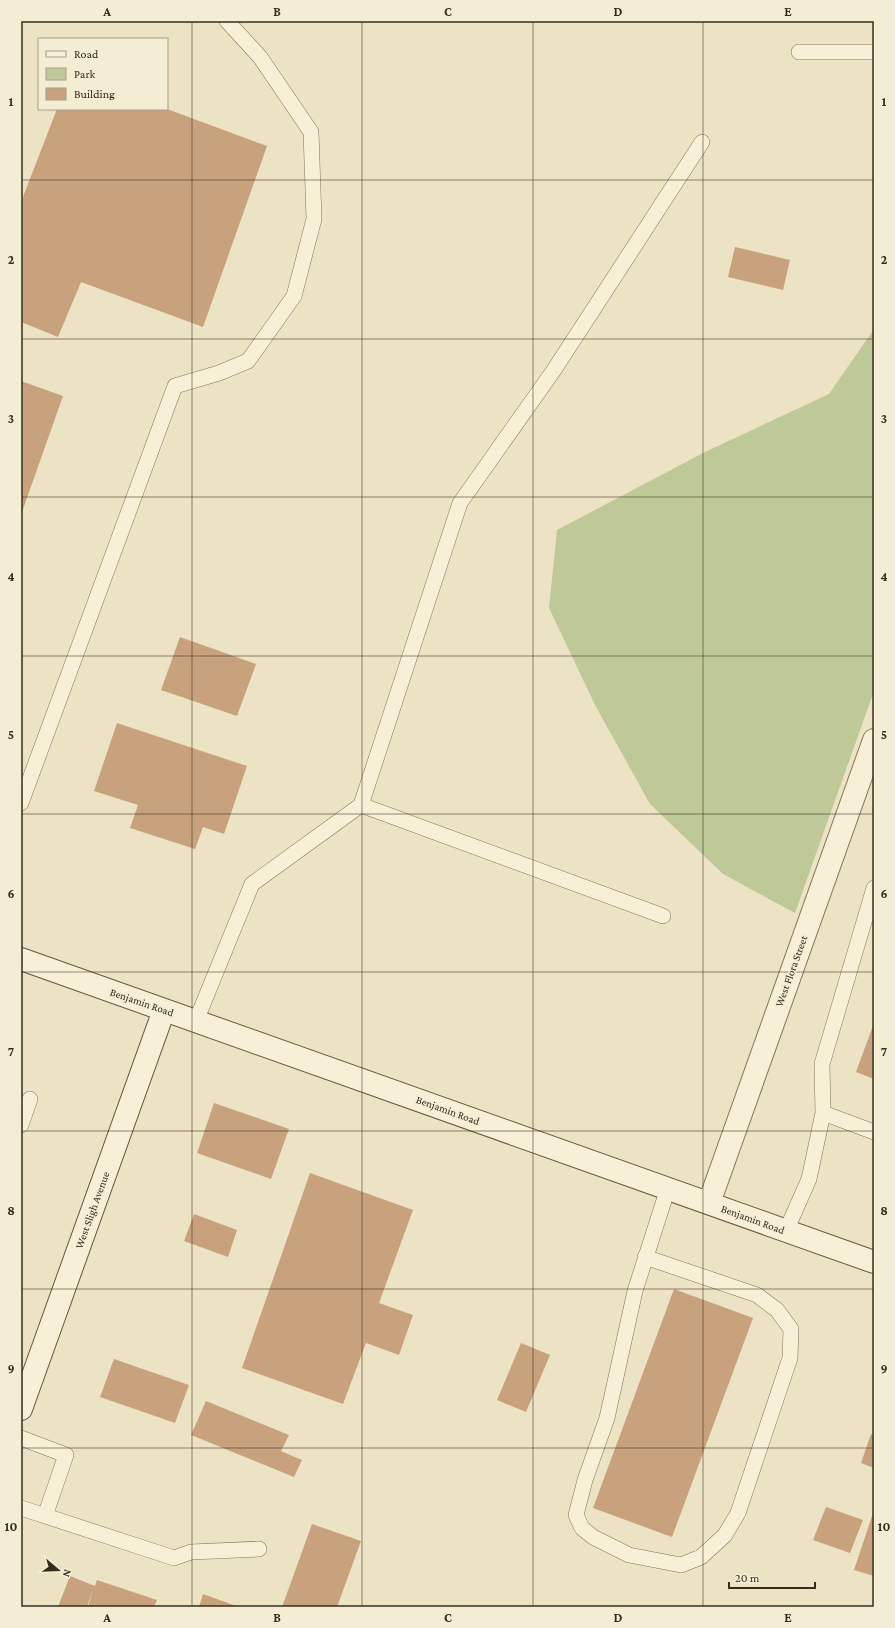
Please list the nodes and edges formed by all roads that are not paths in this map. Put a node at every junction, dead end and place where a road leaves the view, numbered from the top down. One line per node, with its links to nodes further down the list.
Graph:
1 (227, 21): 6 (lane)
2 (799, 52): 3 (lane)
3 (874, 52)
4 (702, 142): 7 (lane)
5 (874, 740): 18 (street, West Flora Street)
6 (21, 803)
7 (360, 805): 9 (lane); 12 (lane)
8 (874, 888): 14 (lane)
9 (663, 916)
10 (21, 959): 11 (street, Benjamin Road)
11 (164, 1010): 12 (street, Benjamin Road); 22 (street, West Sligh Avenue)
12 (196, 1021): 17 (street, Benjamin Road)
13 (30, 1099): 15 (lane)
14 (823, 1113): 16 (lane); 19 (lane)
15 (21, 1125)
16 (874, 1132)
17 (668, 1188): 18 (street, Benjamin Road); 20 (lane)
18 (708, 1203): 19 (street, Benjamin Road)
19 (786, 1231): 21 (street, Benjamin Road)
20 (645, 1257): 20 (lane)
21 (874, 1262)
22 (21, 1410)
23 (21, 1438): 25 (lane)
24 (21, 1508): 25 (lane)
25 (45, 1516): 26 (lane)
26 (259, 1549)

